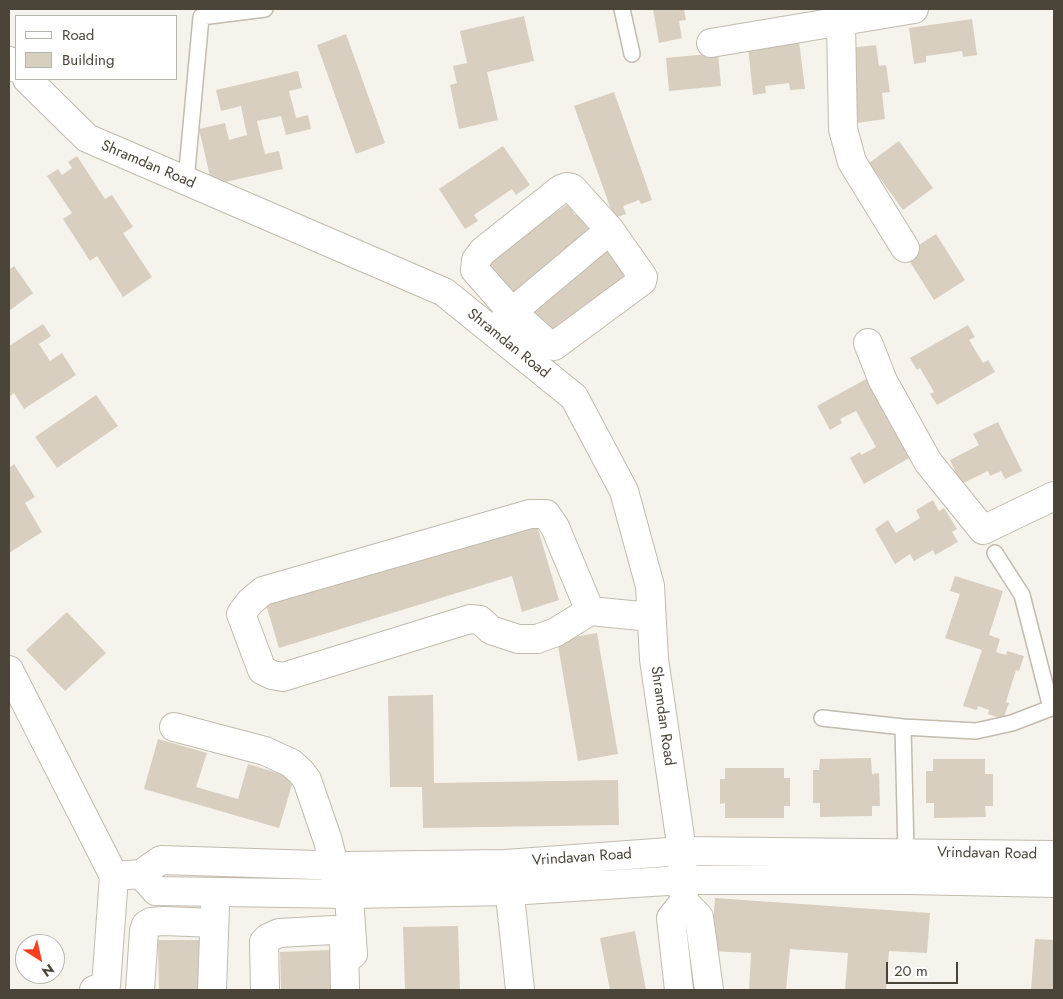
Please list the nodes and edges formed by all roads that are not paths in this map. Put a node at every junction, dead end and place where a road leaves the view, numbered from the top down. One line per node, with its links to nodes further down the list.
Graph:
1 (265, 9): 8 (lane)
2 (622, 9): 6 (lane)
3 (914, 9): 4 (street)
4 (841, 22): 5 (street); 10 (street)
5 (711, 43)
6 (632, 54)
7 (28, 80): 8 (street, Shramdan Road)
8 (186, 181): 12 (street, Shramdan Road)
9 (610, 230): 11 (street); 11 (street); 11 (street)
10 (905, 248)
11 (512, 312): 12 (street)
12 (493, 332): 17 (street, Shramdan Road)
13 (868, 343): 14 (street)
14 (1054, 496)
15 (996, 552): 21 (lane)
16 (590, 611): 16 (street); 17 (street)
17 (651, 616): 22 (street, Shramdan Road)
18 (9, 670): 29 (street)
19 (822, 718): 21 (lane)
20 (174, 727): 27 (street)
21 (903, 727): 23 (lane)
22 (682, 851): 23 (street, Vrindavan Road); 26 (street, Vrindavan Road); 32 (street, Shramdan Road)
23 (906, 853): 24 (street, Vrindavan Road)
24 (1054, 855)
25 (255, 863): 27 (street, Vrindavan Road); 28 (street, Vrindavan Road); 34 (street)
26 (506, 864): 27 (street, Vrindavan Road); 31 (street)
27 (340, 866): 35 (street)
28 (141, 874): 29 (street, Vrindavan Road); 33 (street)
29 (114, 876): 37 (street)
30 (1054, 883): 32 (street)
31 (509, 891): 32 (street); 35 (street); 43 (street)
32 (684, 891): 44 (street); 45 (street)
33 (216, 892): 34 (street); 36 (street)
34 (252, 892): 35 (street)
35 (343, 894): 42 (street)
36 (214, 923): 38 (street); 39 (street)
37 (102, 989)
38 (140, 990)
39 (212, 990)
40 (265, 990): 41 (street)
41 (345, 990)
42 (355, 990)
43 (520, 990)
44 (679, 990)
45 (709, 990)

